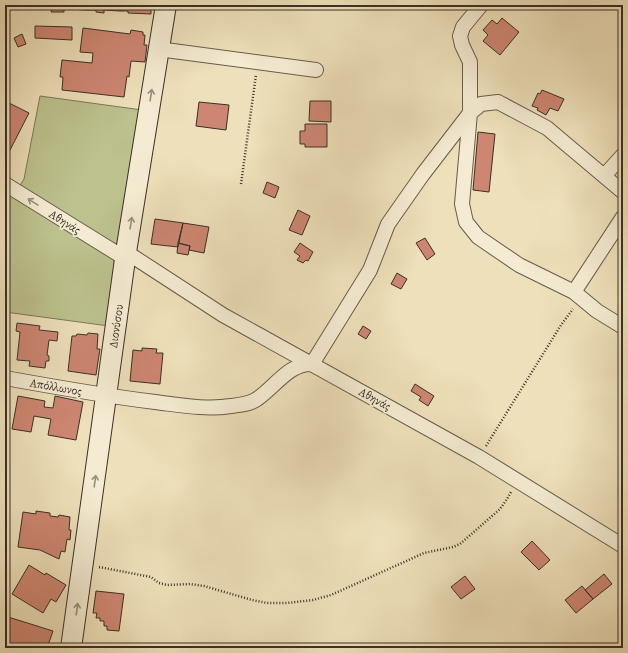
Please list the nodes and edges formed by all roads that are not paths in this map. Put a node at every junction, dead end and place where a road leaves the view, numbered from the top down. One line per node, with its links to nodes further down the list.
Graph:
1 (166, 5): 3 (street, Διονύσου)
2 (481, 5): 5 (street)
3 (158, 49): 4 (street); 11 (street, Διονύσου, one-way to 3)
4 (316, 70)
5 (470, 113): 7 (street); 12 (street); 14 (street)
6 (623, 155): 7 (street)
7 (604, 176): 9 (street)
8 (5, 184): 11 (street, Αθηνάς, one-way to 8)
9 (623, 192)
10 (623, 217): 12 (street)
11 (126, 256): 14 (street, Αθηνάς); 16 (street, Διονύσου)
12 (578, 296): 13 (street)
13 (623, 327)
14 (312, 364): 16 (street, Απόλλωνος); 17 (street, Αθηνάς)
15 (5, 378): 16 (street, Απόλλωνος)
16 (107, 396): 18 (street, Διονύσου, one-way to 16)
17 (623, 546)
18 (71, 648)

